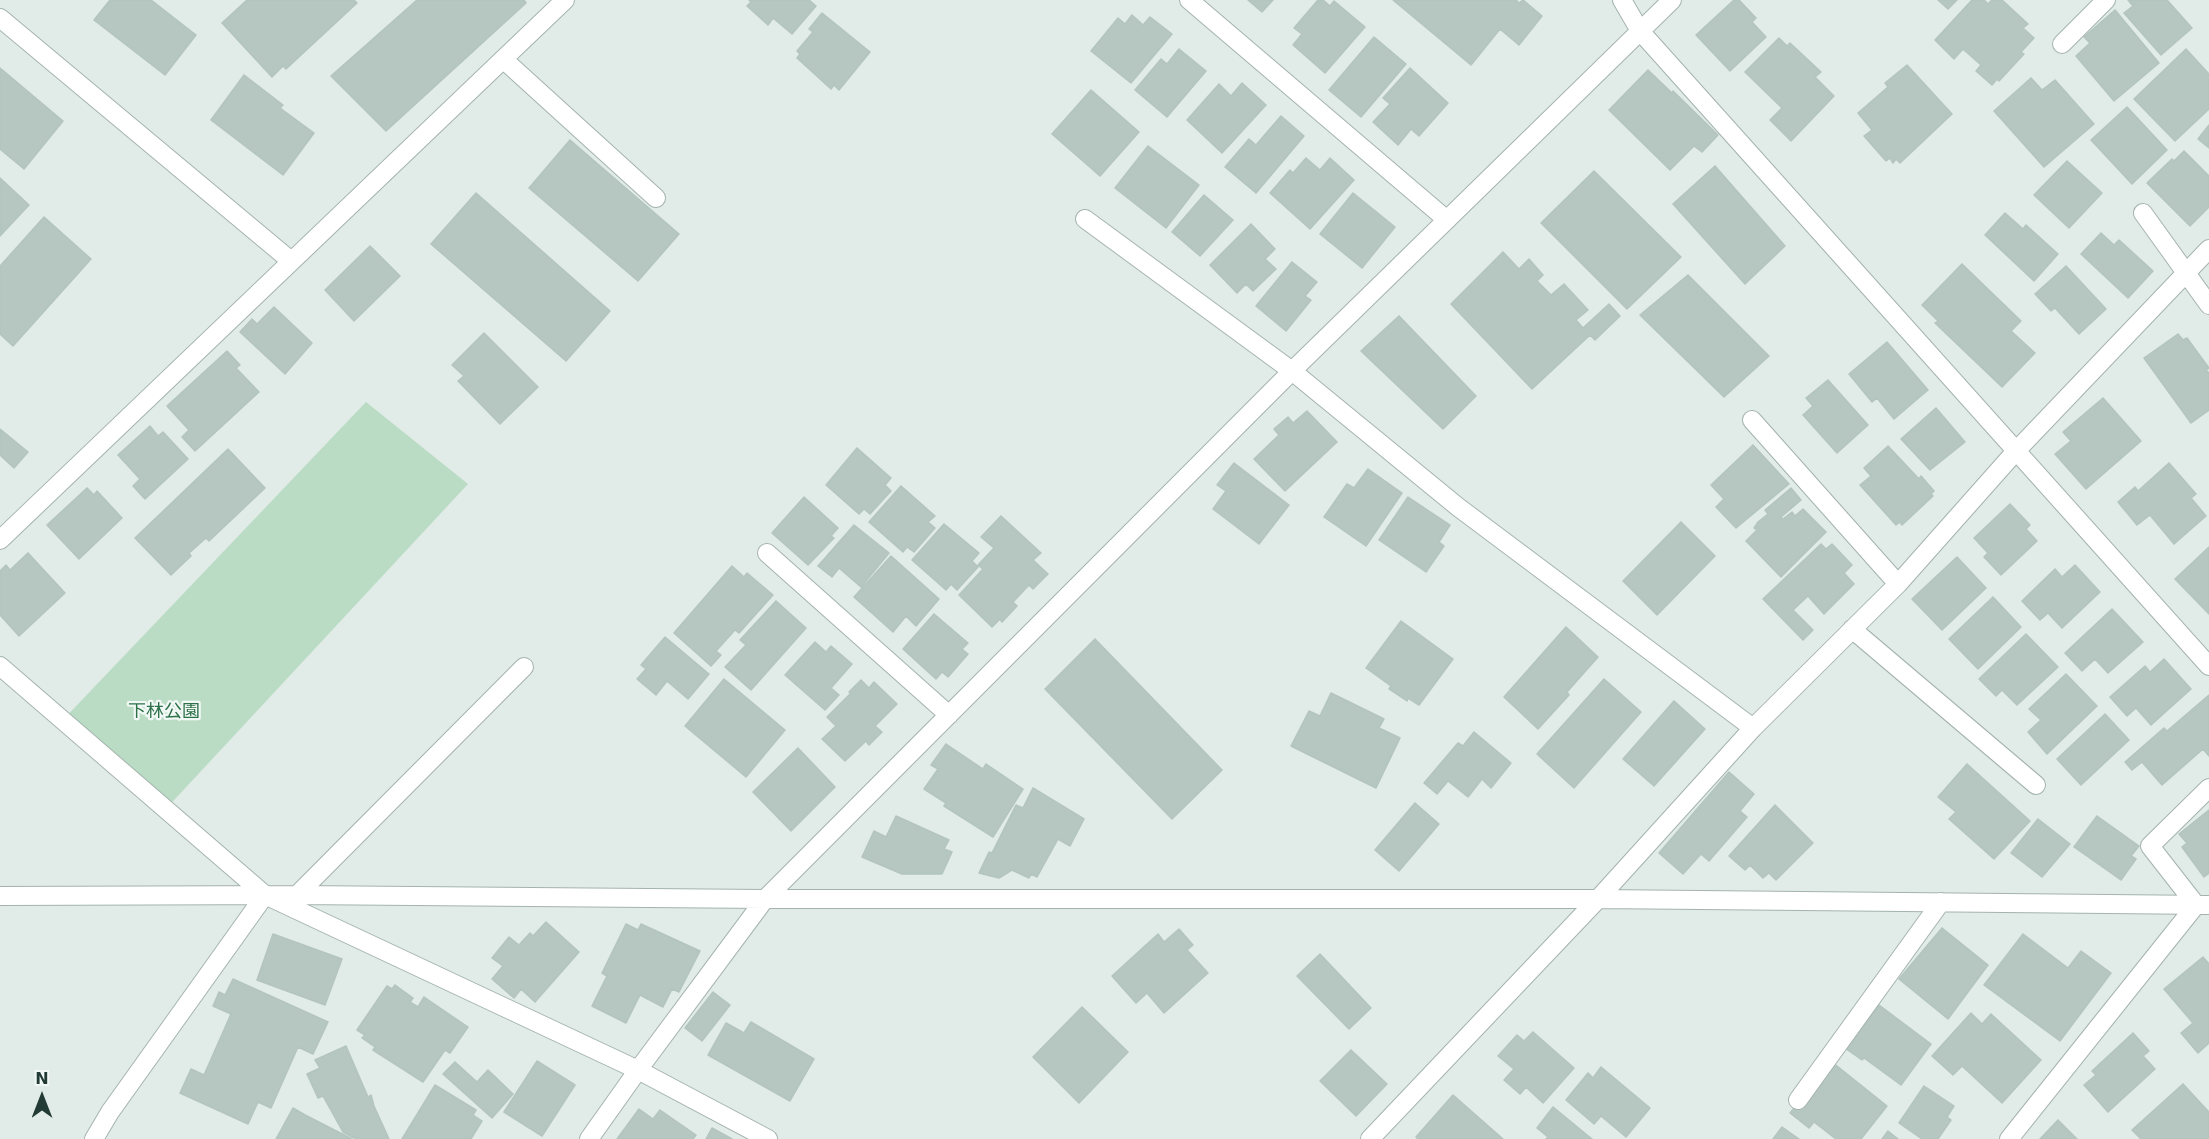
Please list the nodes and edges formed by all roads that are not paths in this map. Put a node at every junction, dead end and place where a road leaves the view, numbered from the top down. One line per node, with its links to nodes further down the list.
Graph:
1 (565, 0): 9 (street)
2 (1189, 0): 13 (street)
3 (1622, 0): 7 (street)
4 (1672, 0): 7 (street)
5 (2106, 0): 8 (street)
6 (0, 18): 15 (street)
7 (1640, 31): 13 (street); 20 (street)
8 (2062, 44)
9 (503, 59): 10 (street); 15 (street)
10 (656, 198)
11 (2143, 213): 16 (street)
12 (1085, 219): 18 (street)
13 (1447, 220): 18 (street)
14 (2209, 249): 16 (street)
15 (291, 261): 21 (street)
16 (2186, 273): 17 (street); 20 (street)
17 (2209, 305)
18 (1292, 371): 28 (street); 29 (street)
19 (1752, 420): 23 (street)
20 (2016, 451): 23 (street); 26 (street)
21 (0, 540)
22 (767, 553): 28 (street)
23 (1898, 584): 24 (street)
24 (1852, 629): 29 (street); 30 (street)
25 (0, 666): 32 (street)
26 (2209, 666)
27 (524, 667): 33 (street)
28 (949, 715): 35 (street)
29 (1754, 728): 36 (street)
30 (2036, 785)
31 (2209, 788): 38 (street)
32 (266, 895): 33 (street); 34 (street); 39 (street); 41 (street)
33 (297, 895): 35 (street)
34 (0, 896)
35 (765, 899): 36 (street); 39 (street)
36 (1598, 899): 37 (street); 44 (street)
37 (1941, 902): 38 (street); 40 (street)
38 (2203, 905): 45 (street)
39 (638, 1070): 42 (street); 43 (street)
40 (1798, 1100)
41 (94, 1139)
42 (589, 1139)
43 (768, 1139)
44 (1370, 1139)
45 (2009, 1139)

